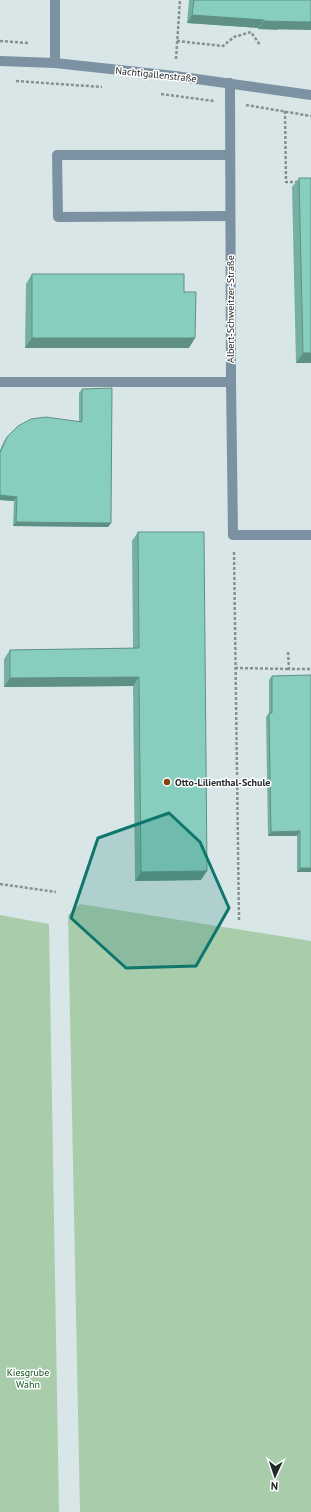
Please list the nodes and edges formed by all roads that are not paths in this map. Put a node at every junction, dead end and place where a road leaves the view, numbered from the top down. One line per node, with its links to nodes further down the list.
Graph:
1 (55, 0): 3 (street)
2 (0, 61): 3 (street, Nachtigallenstraße)
3 (55, 63): 4 (street, Nachtigallenstraße)
4 (230, 83): 5 (street, Nachtigallenstraße); 6 (street, Albert-Schweitzer-Straße)
5 (311, 95)
6 (230, 155): 7 (street, Albert-Schweitzer-Straße); 7 (street)
7 (230, 216): 9 (street, Albert-Schweitzer-Straße)
8 (0, 382): 9 (street)
9 (231, 382): 10 (street, Albert-Schweitzer-Straße)
10 (311, 535)

